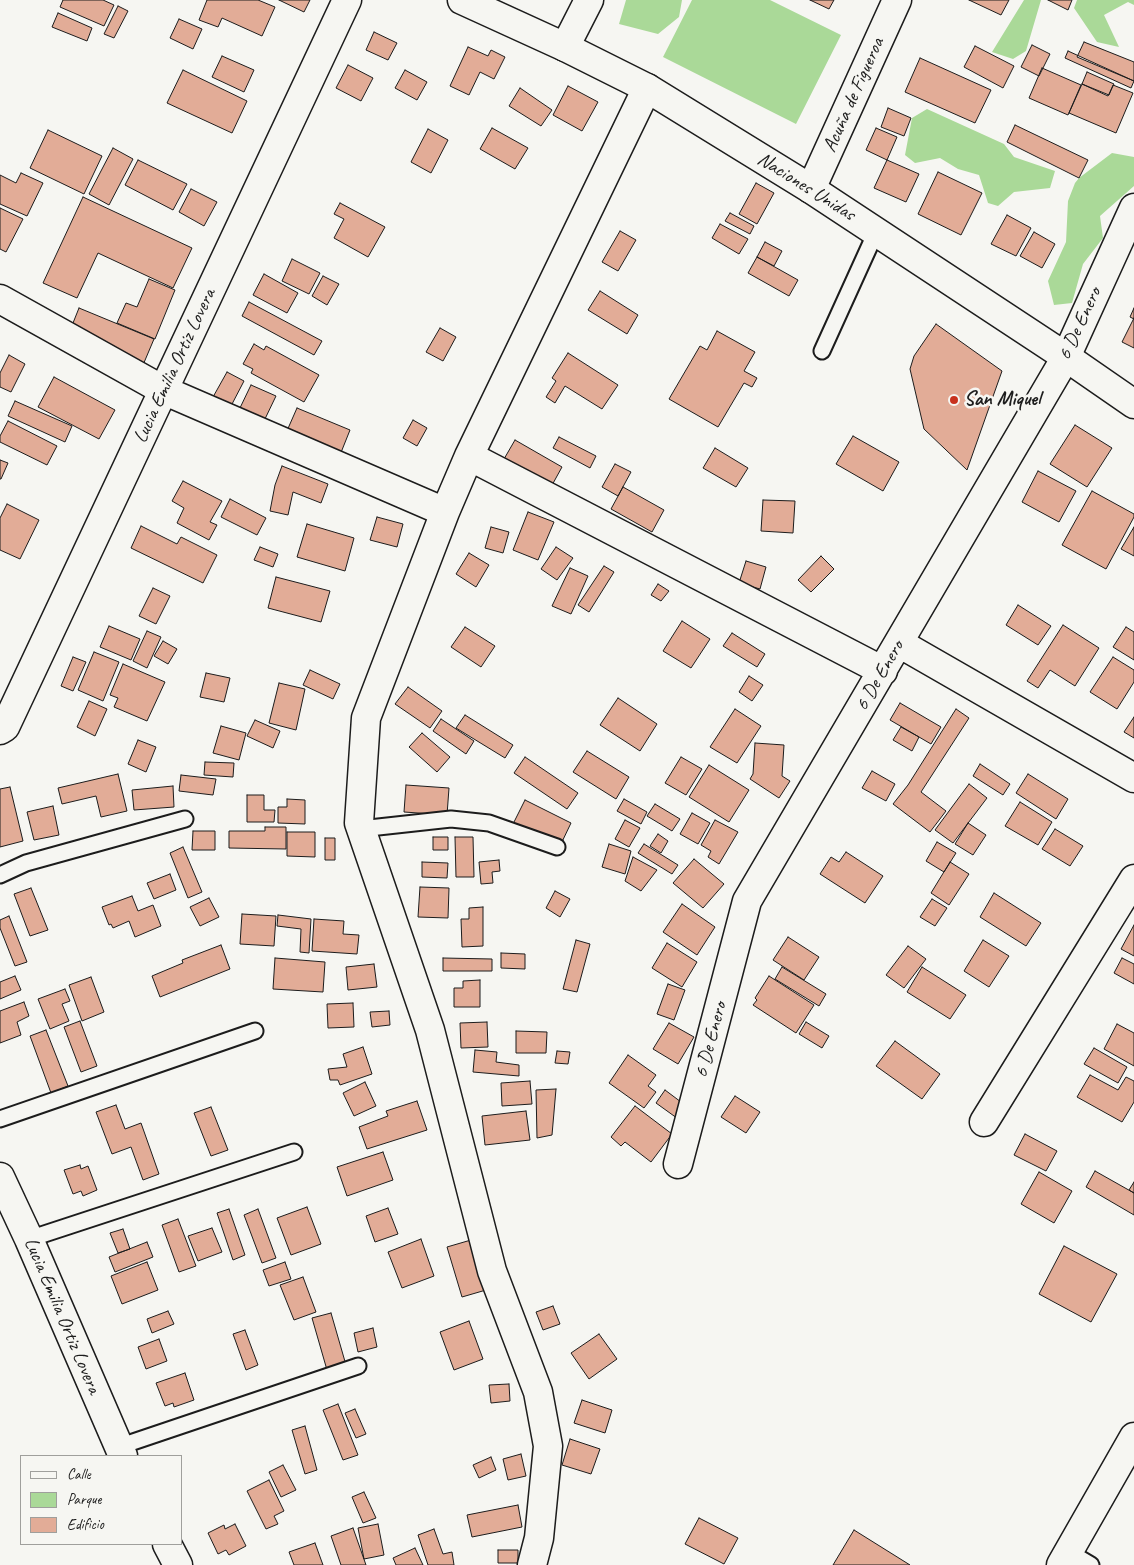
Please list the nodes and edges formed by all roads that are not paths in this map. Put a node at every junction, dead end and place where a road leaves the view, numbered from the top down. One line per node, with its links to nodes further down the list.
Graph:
1 (347, 0): 13 (street, Lucia Emilia Ortiz Lovera)
2 (462, 0): 5 (street, Naciones Unidas)
3 (589, 0): 5 (street)
4 (897, 0): 7 (street, Acuña de Figueroa)
5 (565, 48): 6 (street, Naciones Unidas)
6 (647, 88): 7 (street, Naciones Unidas); 15 (street)
7 (811, 189): 9 (street, Naciones Unidas)
8 (1134, 208): 12 (street, 6 De Enero)
9 (876, 232): 11 (lane); 12 (street, Naciones Unidas)
10 (0, 299): 13 (street)
11 (822, 351)
12 (1066, 357): 14 (street, Naciones Unidas); 17 (street, 6 De Enero)
13 (163, 390): 16 (street); 19 (street, Lucia Emilia Ortiz Lovera)
14 (1134, 404)
15 (470, 456): 16 (street); 18 (street)
16 (445, 512): 22 (street)
17 (899, 643): 18 (street, 6 De Enero); 20 (street)
18 (884, 671): 30 (street, 6 De Enero)
19 (0, 730)
20 (1134, 778)
21 (185, 819): 24 (lane)
22 (360, 829): 23 (lane); 39 (street)
23 (557, 847)
24 (0, 875)
25 (1134, 879): 28 (street)
26 (255, 1031): 27 (lane)
27 (0, 1119)
28 (984, 1122)
29 (294, 1152): 32 (lane)
30 (678, 1164)
31 (0, 1177): 32 (street, Lucia Emilia Ortiz Lovera)
32 (29, 1239): 35 (street, Lucia Emilia Ortiz Lovera)
33 (358, 1366): 35 (lane)
34 (1134, 1437): 37 (street)
35 (121, 1451)
36 (168, 1545): 38 (street)
37 (1074, 1561)
38 (178, 1565)
39 (532, 1565)

